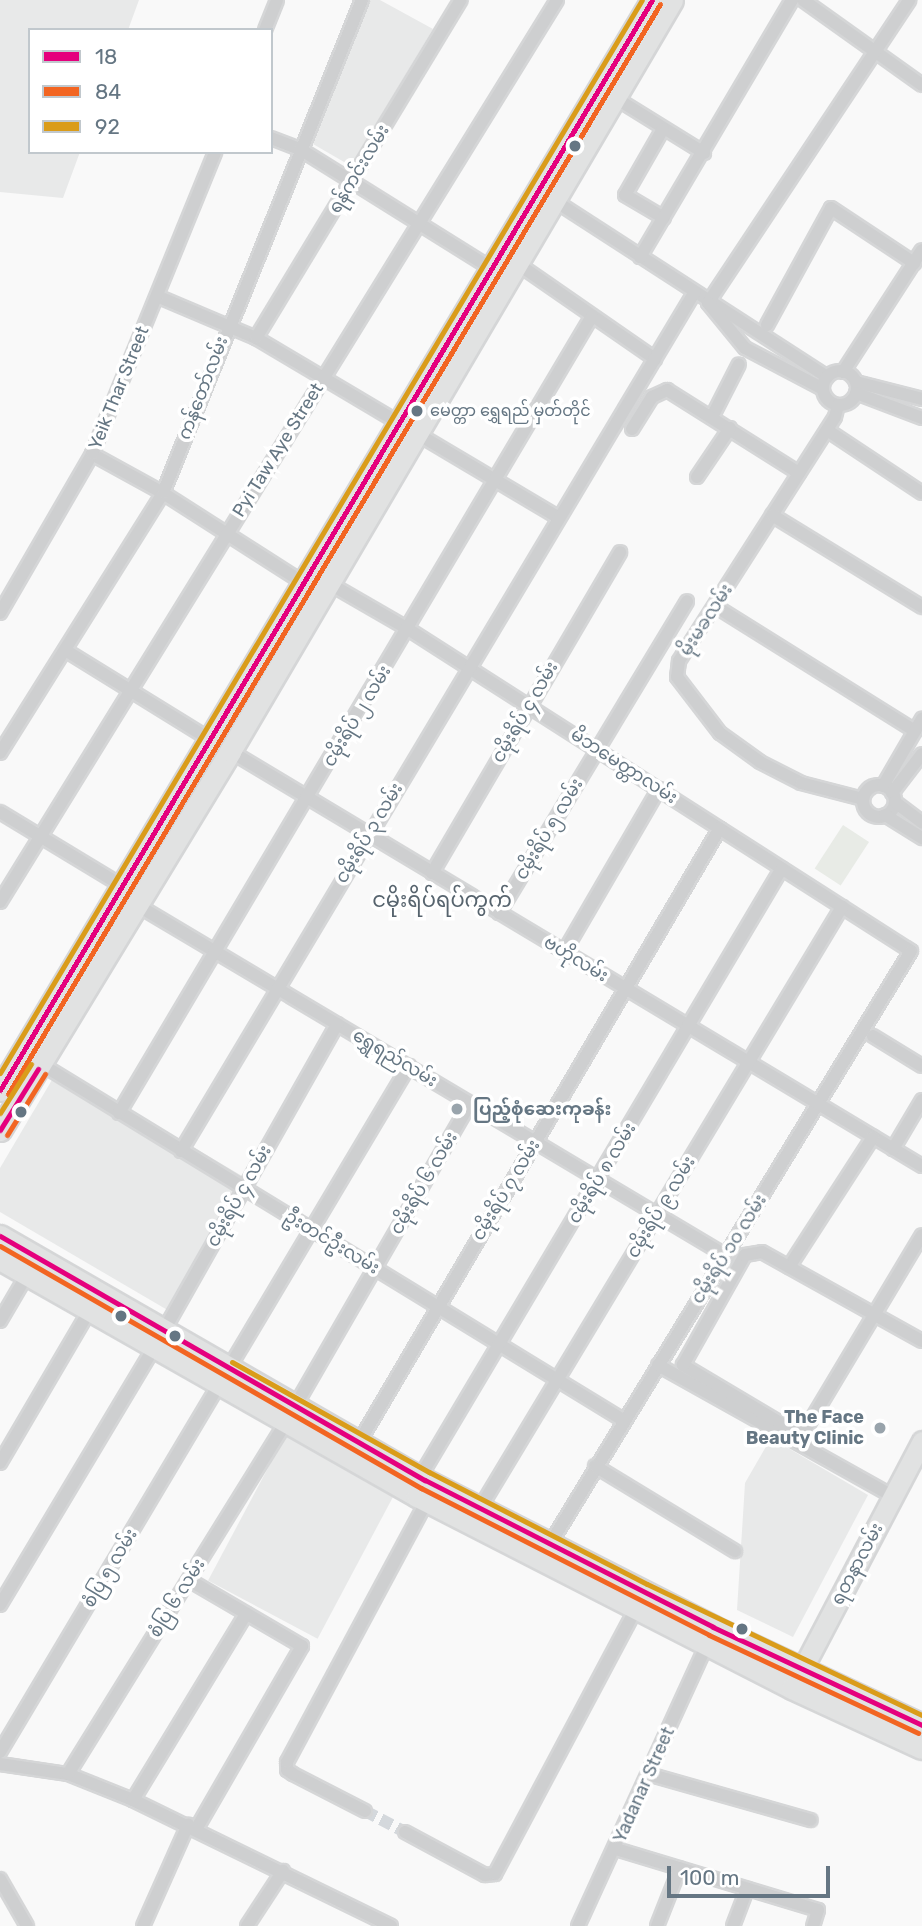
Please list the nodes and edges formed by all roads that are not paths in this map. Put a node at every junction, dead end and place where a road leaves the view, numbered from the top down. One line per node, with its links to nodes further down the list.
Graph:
1 (277, 0): 10 (street)
2 (362, 0): 16 (street, ကန်တော်လမ်း)
3 (461, 0): 19 (street, ရန်ကင်းလမ်း)
4 (557, 0): 22 (street, Pyi Taw Aye Street)
5 (672, 0): 9 (main road)
6 (792, 0): 17 (street)
7 (803, 0): 11 (street)
8 (909, 0): 11 (street)
9 (651, 14): 13 (main road)
10 (266, 28)
11 (874, 50): 12 (street); 30 (street)
12 (922, 85)
13 (608, 93): 14 (street); 20 (main road)
14 (663, 129): 17 (street); 21 (street)
15 (273, 139): 16 (street)
16 (300, 149): 19 (street); 33 (street, ကန်တော်လမ်း)
17 (704, 153): 21 (street)
18 (214, 154): 29 (street, Yeik Thar Street)
19 (351, 181): 22 (street); 34 (street, ရန်ကင်းလမ်း)
20 (546, 195): 24 (street); 26 (main road); 27 (main road)
21 (664, 218): 24 (street)
22 (417, 223): 26 (street); 38 (street, Pyi Taw Aye Street)
23 (922, 250): 25 (street)
24 (640, 257): 28 (street)
25 (914, 263): 32 (street); 37 (street)
26 (489, 266): 27 (street); 47 (main road)
27 (513, 272): 31 (street); 47 (main road)
28 (694, 293): 30 (street); 35 (street, ငမိုးရိပ် ၃ လမ်း)
29 (157, 296): 33 (street); 49 (street, Yeik Thar Street)
30 (708, 303): 39 (street); 39 (street)
31 (592, 316): 35 (street); 52 (street, ငမိုးရိပ် ၂ လမ်း)
32 (767, 325)
33 (227, 326): 34 (street); 53 (street, ကန်တော်လမ်း)
34 (256, 338): 38 (street)
35 (654, 359): 56 (street, ငမိုးရိပ် ၃ လမ်း)
36 (739, 364): 43 (street)
37 (843, 372): 39 (street); 40 (street)
38 (321, 379): 47 (street); 57 (street, Pyi Taw Aye Street)
39 (825, 383): 42 (street)
40 (856, 388): 41 (street); 42 (street); 44 (street)
41 (922, 399)
42 (838, 405): 48 (street, မိုးမခလမ်း)
43 (712, 416): 45 (street); 46 (street)
44 (922, 418)
45 (730, 428): 50 (street); 51 (street)
46 (632, 429)
47 (404, 430): 52 (street); 59 (main road); 60 (main road)
48 (827, 430): 50 (street, မိုးမခလမ်း); 54 (street)
49 (93, 454): 53 (street, မိဘမေတ္တာလမ်း); 64 (street, Yeik Thar Street)
50 (799, 473): 55 (street, မိုးမခလမ်း)
51 (697, 477)
52 (496, 483): 56 (street); 65 (street, ငမိုးရိပ် ၂ လမ်း)
53 (163, 493): 57 (street, မိဘမေတ္တာလမ်း); 66 (street, ကန်တော်လမ်း)
54 (922, 493)
55 (772, 515): 62 (street, မိုးမခလမ်း); 63 (street)
56 (558, 517): 67 (street, ငမိုးရိပ် ၃ လမ်း)
57 (226, 534): 59 (street, မိဘမေတ္တာလမ်း); 68 (street, Pyi Taw Aye Street)
58 (620, 552): 69 (street, ငမိုးရိပ် ၄ လမ်း)
59 (305, 577): 60 (street, မိဘမေတ္တာလမ်း); 71 (main road)
60 (326, 588): 65 (street, မိဘမေတ္တာလမ်း); 73 (main road)
61 (687, 601): 72 (street, ငမိုးရိပ် ၅ လမ်း)
62 (715, 606): 70 (street); 79 (street, မိုးမခလမ်း)
63 (922, 607)
64 (0, 612)
65 (408, 629): 67 (street, မိဘမေတ္တာလမ်း); 78 (street, ငမိုးရိပ် ၂ လမ်း)
66 (65, 650): 68 (street); 74 (street, ကန်တော်လမ်း)
67 (468, 667): 69 (street, မိဘမေတ္တာလမ်း); 85 (street, ငမိုးရိပ် ၃ လမ်း)
68 (130, 691): 71 (street); 86 (street, Pyi Taw Aye Street)
69 (529, 706): 72 (street, မိဘမေတ္တာလမ်း); 89 (street, ငမိုးရိပ် ၄ လမ်း)
70 (918, 725): 77 (street)
71 (211, 740): 73 (main road); 84 (main road)
72 (597, 749): 76 (street, မိဘမေတ္တာလမ်း); 94 (street, ငမိုးရိပ် ၅ လမ်း)
73 (230, 751): 78 (street, ဗဟိုလမ်း); 84 (main road)
74 (0, 753)
75 (920, 763): 77 (street)
76 (659, 789): 83 (street, မိဘမေတ္တာလမ်း); 96 (street)
77 (890, 794): 79 (street); 81 (street); 82 (street)
78 (308, 799): 85 (street, ဗဟိုလမ်း); 95 (street, ငမိုးရိပ် ၂ လမ်း)
79 (863, 799): 81 (street)
80 (0, 812): 86 (street)
81 (885, 816): 87 (street)
82 (922, 822)
83 (719, 828): 88 (street, မိဘမေတ္တာလမ်း); 99 (street, ငမိုးရိပ် ၇ လမ်း)
84 (168, 834): 90 (main road); 92 (main road)
85 (367, 835): 89 (street, ဗဟိုလမ်း); 98 (street, ငမိုးရိပ် ၃ လမ်း)
86 (41, 837): 90 (street); 91 (street, Pyi Taw Aye Street)
87 (922, 838)
88 (782, 868): 93 (street, မိဘမေတ္တာလမ်း); 101 (street, ငမိုးရိပ် ၈ လမ်း)
89 (432, 873): 94 (street, ဗဟိုလမ်း)
90 (124, 887): 107 (main road)
91 (0, 901)
92 (137, 905): 95 (street, ရွှေရည်လမ်း); 104 (main road)
93 (842, 906): 97 (street, မိဘမေတ္တာလမ်း); 103 (street, ငမိုးရိပ် ၉ လမ်း)
94 (499, 913): 96 (street, ဗဟိုလမ်း)
95 (215, 952): 98 (street, ရွှေရည်လမ်း); 111 (street, ငမိုးရိပ် ၂ လမ်း)
96 (564, 952): 99 (street, ဗဟိုလမ်း)
97 (910, 955): 110 (street, ငမိုးရိပ် ၁၀ လမ်း)
98 (277, 989): 100 (street, ရွှေရည်လမ်း); 116 (street, ငမိုးရိပ် ၃ လမ်း)
99 (625, 989): 101 (street, ဗဟိုလမ်း); 114 (street, ငမိုးရိပ် ၇ လမ်း)
100 (337, 1024): 105 (street, ရွှေရည်လမ်း); 119 (street, ငမိုးရိပ် ၄ လမ်း)
101 (689, 1027): 103 (street, ဗဟိုလမ်း); 118 (street, ငမိုးရိပ် ၈ လမ်း)
102 (873, 1036): 106 (street)
103 (748, 1063): 110 (street, ဗဟိုလမ်း); 120 (street, ငမိုးရိပ် ၉ လမ်း)
104 (41, 1064): 111 (street, ဦးတင်ဦးလမ်း); 112 (main road)
105 (409, 1066): 109 (street, ရွှေရည်လမ်း); 121 (street)
106 (922, 1066)
107 (0, 1090)
108 (922, 1100): 115 (street)
109 (470, 1103): 114 (street, ရွှေရည်လမ်း); 127 (street, ငမိုးရိပ် ၆ လမ်း)
110 (819, 1105): 113 (street, ဗဟိုလမ်း); 124 (street, ငမိုးရိပ် ၁၀ လမ်း)
111 (119, 1114): 116 (street, ဦးတင်ဦးလမ်း)
112 (0, 1130)
113 (873, 1137): 115 (street, ဗဟိုလမ်း); 126 (street)
114 (535, 1141): 118 (street, ရွှေရည်လမ်း); 129 (street, ငမိုးရိပ် ၇ လမ်း)
115 (893, 1149): 117 (street, ဗဟိုလမ်း)
116 (181, 1151): 119 (street, ဦးတင်ဦးလမ်း)
117 (922, 1166)
118 (598, 1179): 120 (street, ရွှေရည်လမ်း); 135 (street, ငမိုးရိပ် ၈ လမ်း)
119 (243, 1189): 121 (street, ဦးတင်ဦးလမ်း); 133 (street, ငမိုးရိပ် ၄ လမ်း)
120 (657, 1214): 124 (street, ရွှေရည်လမ်း); 138 (street, ငမိုးရိပ် ၉ လမ်း)
121 (312, 1230): 127 (street, ဦးတင်ဦးလမ်း); 137 (street)
122 (0, 1236): 133 (main road)
123 (922, 1236): 131 (street)
124 (725, 1255): 136 (street, ငမိုးရိပ် ၁၀ လမ်း)
125 (0, 1259): 128 (main road)
126 (789, 1267): 131 (street); 141 (street)
127 (375, 1269): 129 (street, ဦးတင်ဦးလမ်း); 139 (street, ငမိုးရိပ် ၆ လမ်း)
128 (27, 1275): 130 (main road); 132 (street)
129 (437, 1306): 135 (street, ဦးတင်ဦးလမ်း); 143 (street, ငမိုးရိပ် ၇ လမ်း)
130 (89, 1311): 133 (main road); 144 (street)
131 (876, 1313): 134 (street); 141 (street)
132 (0, 1321)
133 (158, 1340): 137 (main road); 152 (street, ငမိုးရိပ် ၄ လမ်း)
134 (922, 1341)
135 (500, 1345): 138 (street, ဦးတင်ဦးလမ်း); 146 (street, ငမိုးရိပ် ၈ လမ်း)
136 (657, 1365): 140 (street, ငမိုးရိပ် ၁၀ လမ်း); 141 (street)
137 (223, 1378): 139 (main road); 160 (street, စံပြ ၅ လမ်း)
138 (557, 1379): 140 (street, ဦးတင်ဦးလမ်း); 148 (street, ငမိုးရိပ် ၉ လမ်း)
139 (290, 1415): 143 (main road); 146 (main road); 151 (street, စံပြ ၆ လမ်း)
140 (623, 1420): 145 (street, ငမိုးရိပ် ၁၀ လမ်း)
141 (800, 1439): 147 (street)
142 (922, 1441): 147 (main road, ရတနာလမ်း)
143 (358, 1444): 146 (main road)
144 (0, 1463)
145 (595, 1466): 149 (street, ငမိုးရိပ် ၁၀ လမ်း); 150 (street)
146 (422, 1489): 148 (main road); 153 (main road); 165 (street, ငမိုးရိပ် ၈ လမ်း)
147 (892, 1496): 156 (main road, ရတနာလမ်း)
148 (480, 1508): 149 (main road)
149 (550, 1544): 156 (main road)
150 (736, 1551)
151 (188, 1580): 154 (street); 162 (street, စံပြ ၆ လမ်း)
152 (0, 1605)
153 (637, 1607): 155 (main road); 168 (street)
154 (246, 1614): 164 (street); 167 (street)
155 (708, 1642): 157 (main road); 163 (street, Yadanar Street)
156 (802, 1668): 157 (main road, ရတနာလမ်း); 158 (main road)
157 (792, 1688): 159 (main road)
158 (922, 1725)
159 (922, 1748)
160 (0, 1752)
161 (0, 1764): 162 (street)
162 (68, 1774): 164 (street)
163 (648, 1774): 166 (street); 169 (street, Yadanar Street)
164 (133, 1800): 167 (street)
165 (365, 1811)
166 (811, 1820)
167 (193, 1826): 171 (street); 175 (street)
168 (405, 1832)
169 (616, 1849): 170 (street); 178 (street, Yadanar Street)
170 (680, 1868): 173 (street); 179 (street)
171 (283, 1871): 176 (street); 177 (street)
172 (0, 1879): 174 (street)
173 (747, 1889): 180 (street); 181 (street)
174 (27, 1926)
175 (143, 1926)
176 (247, 1926)
177 (391, 1926)
178 (578, 1926)
179 (657, 1926)
180 (733, 1926)
181 (813, 1926)

